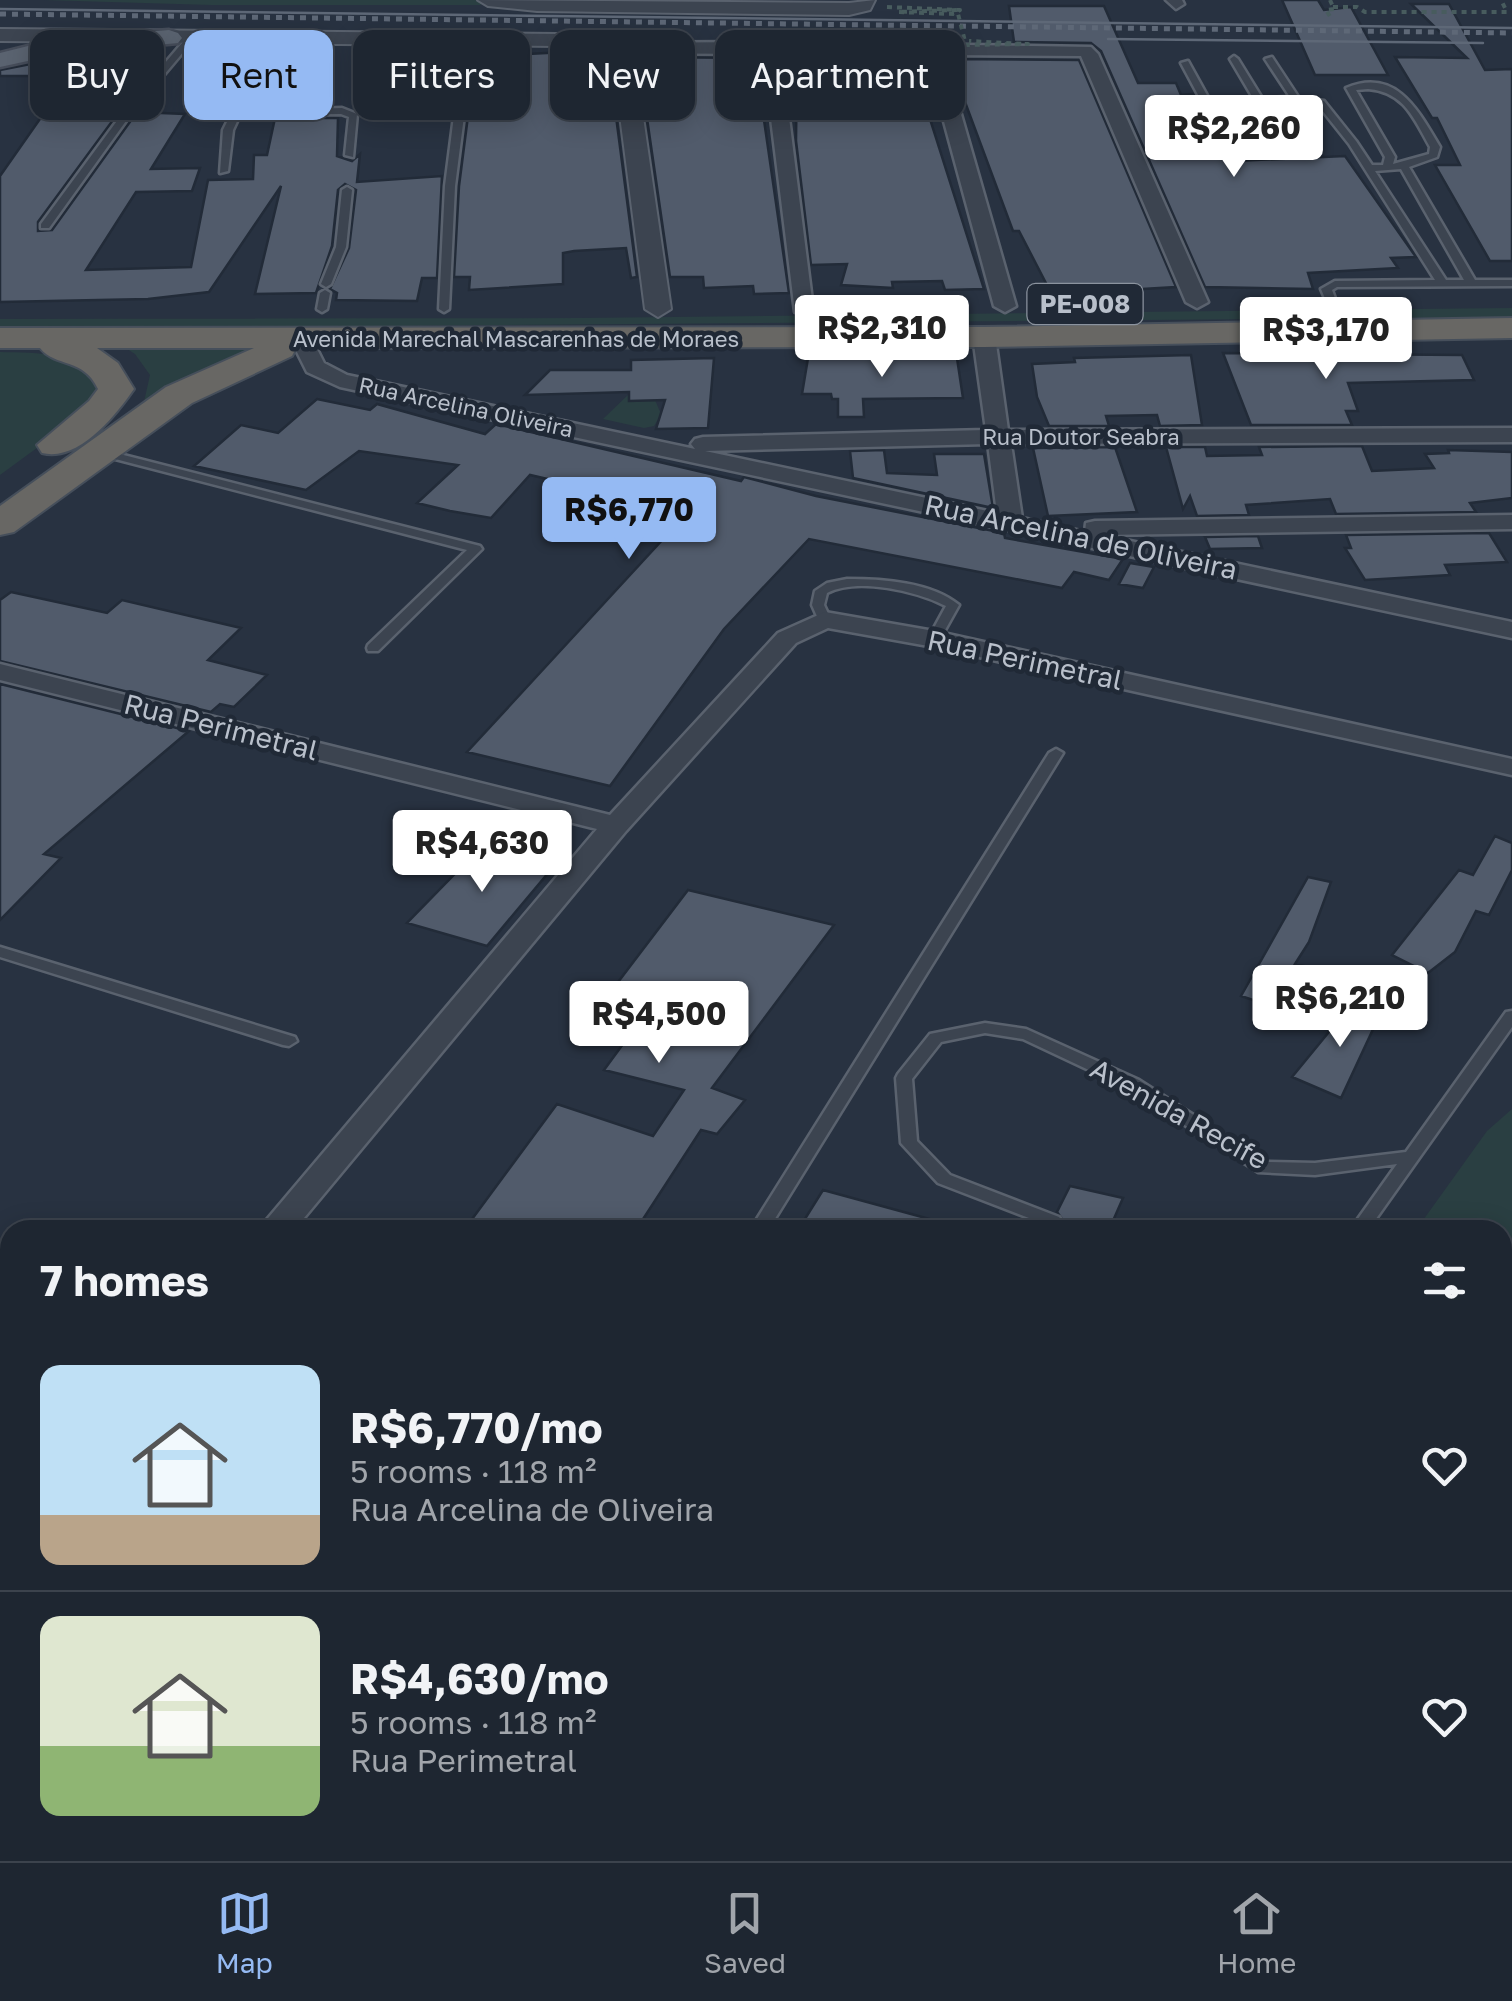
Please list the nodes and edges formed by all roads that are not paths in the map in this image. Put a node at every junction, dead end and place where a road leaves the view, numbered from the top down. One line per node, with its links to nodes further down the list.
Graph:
1 (488, 0): 2 (street)
2 (865, 2)
3 (180, 38): 4 (street); 7 (main road); 26 (lane)
4 (184, 38)
5 (333, 39): 6 (street)
6 (550, 40)
7 (1, 48)
8 (965, 48): 31 (street)
9 (1269, 59): 12 (lane)
10 (1234, 60): 13 (lane)
11 (1185, 63): 13 (lane)
12 (1296, 100): 13 (lane); 21 (lane)
13 (1259, 101)
14 (333, 112): 20 (lane)
15 (233, 120): 24 (lane)
16 (458, 120): 34 (lane)
17 (631, 120): 35 (street)
18 (780, 120): 33 (street)
19 (953, 120): 32 (street)
20 (350, 155)
21 (1368, 168): 22 (lane); 28 (lane)
22 (1387, 168): 23 (lane); 23 (lane)
23 (1405, 168): 28 (lane)
24 (223, 172)
25 (347, 190): 29 (lane)
26 (45, 226)
27 (1512, 283): 28 (lane)
28 (1454, 286): 30 (highway, Avenida Marechal Mascarenhas de Moraes / PE-008); 31 (highway, Avenida Marechal Mascarenhas de Moraes / PE-008)
29 (324, 296): 34 (highway, Avenida Marechal Mascarenhas de Moraes / PE-008); 37 (highway, Avenida Marechal Mascarenhas de Moraes / PE-008)
30 (1512, 299)
31 (1197, 302): 32 (highway, Avenida Marechal Mascarenhas de Moraes / PE-008)
32 (1005, 306): 33 (highway, Avenida Marechal Mascarenhas de Moraes / PE-008)
33 (802, 308): 35 (highway, Avenida Marechal Mascarenhas de Moraes / PE-008)
34 (444, 309): 35 (highway, Avenida Marechal Mascarenhas de Moraes / PE-008)
35 (658, 309)
36 (1512, 328): 38 (highway, Avenida Marechal Mascarenhas de Moraes / PE-008)
37 (6, 329): 39 (highway, Avenida Marechal Mascarenhas de Moraes / PE-008); 44 (highway)
38 (984, 337): 39 (highway, Avenida Marechal Mascarenhas de Moraes / PE-008); 41 (street)
39 (302, 340): 42 (street, Rua Arcelina Oliveira); 43 (highway)
40 (1512, 434): 41 (street, Rua Doutor Seabra)
41 (998, 437): 42 (street, Rua Doutor Seabra); 45 (street)
42 (650, 446): 45 (street, Rua Arcelina de Oliveira)
43 (99, 452): 47 (highway); 52 (lane)
44 (0, 486)
45 (1010, 522): 48 (street, Rua Arcelina de Oliveira)
46 (1512, 522): 48 (street)
47 (0, 524)
48 (1047, 529): 50 (street, Rua Arcelina de Oliveira)
49 (824, 620): 51 (street, Rua Perimetral); 51 (lane); 56 (street)
50 (1512, 630)
51 (934, 639): 55 (street, Rua Perimetral)
52 (372, 648)
53 (0, 672): 56 (street, Rua Perimetral)
54 (1056, 752): 62 (lane)
55 (1512, 767)
56 (616, 825): 61 (street)
57 (0, 952): 59 (lane)
58 (1512, 1016): 60 (lane)
59 (290, 1040)
60 (1412, 1156): 63 (lane, Avenida Recife); 64 (lane)
61 (283, 1220)
62 (764, 1220)
63 (1050, 1220)
64 (1366, 1220)

